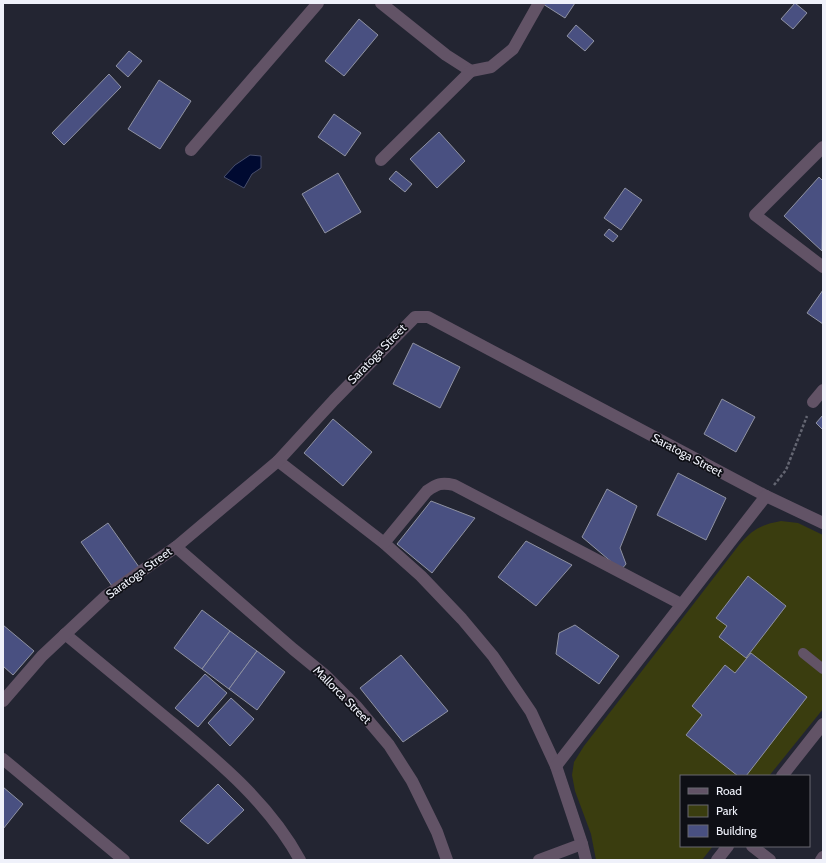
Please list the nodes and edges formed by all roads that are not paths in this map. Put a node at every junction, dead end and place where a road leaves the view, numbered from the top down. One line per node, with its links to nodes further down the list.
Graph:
1 (318, 3): 6 (street)
2 (381, 3): 4 (street)
3 (539, 3): 4 (street)
4 (471, 70): 7 (street)
5 (823, 146): 8 (street)
6 (191, 150)
7 (381, 160)
8 (823, 267)
9 (823, 390): 10 (street)
10 (813, 402)
11 (278, 461): 12 (street, Saratoga Street); 14 (street); 15 (street, Saratoga Street)
12 (766, 496): 13 (street, Saratoga Street); 16 (street)
13 (821, 519)
14 (384, 543): 16 (street); 23 (street)
15 (176, 547): 17 (street, Saratoga Street); 31 (street, Mallorca Street)
16 (681, 604): 23 (street)
17 (65, 634): 20 (street, Saratoga Street); 30 (street)
18 (803, 653): 19 (lane)
19 (823, 669)
20 (3, 701)
21 (823, 724): 24 (street)
22 (3, 759): 29 (street)
23 (556, 766): 25 (street)
24 (783, 775)
25 (582, 844): 32 (street); 33 (street)
26 (727, 847): 34 (street)
27 (753, 847): 35 (street)
28 (823, 858): 36 (street)
29 (124, 860)
30 (300, 860)
31 (447, 860)
32 (539, 860)
33 (586, 860)
34 (716, 860)
35 (770, 860)
36 (821, 860)

